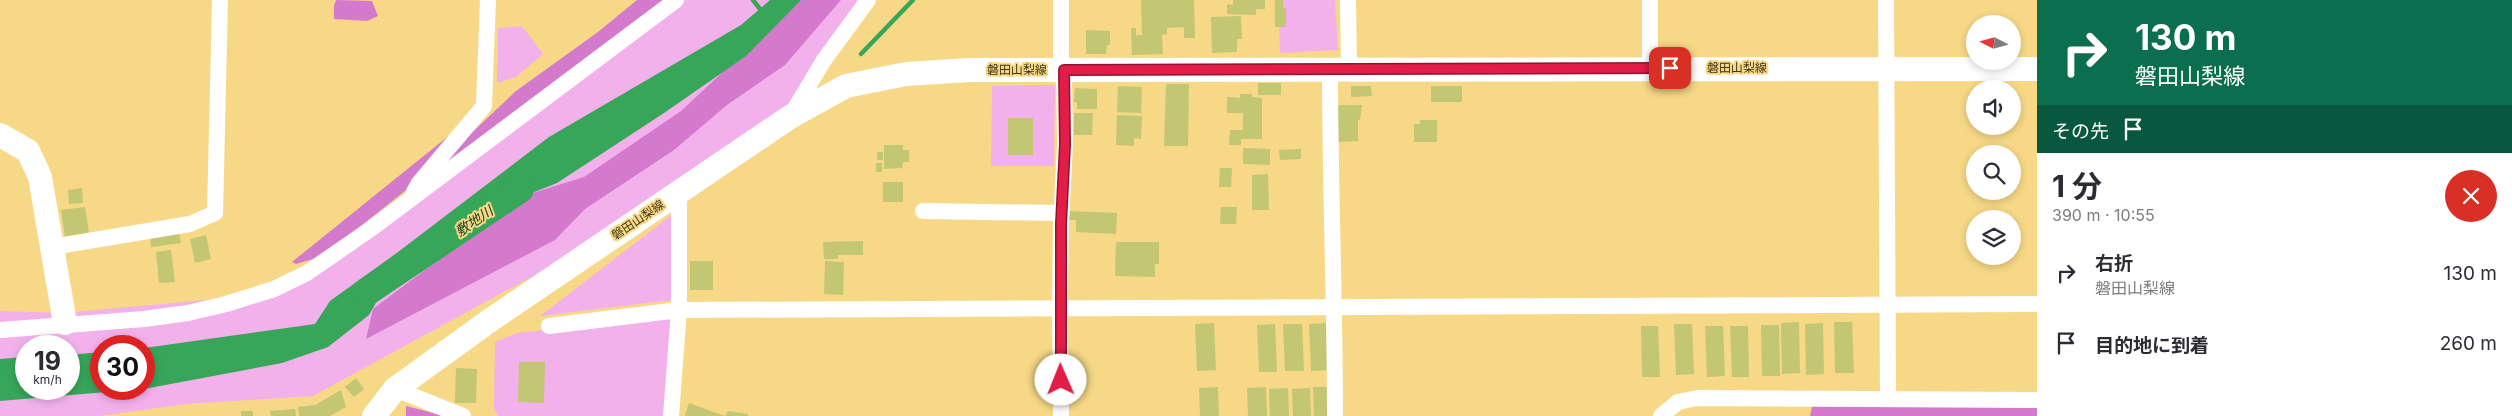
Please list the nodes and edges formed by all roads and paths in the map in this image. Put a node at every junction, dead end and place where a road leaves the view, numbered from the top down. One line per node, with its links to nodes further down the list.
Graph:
1 (220, 0): 20 (street)
2 (488, 0): 17 (street)
3 (676, 0): 17 (street)
4 (868, 0): 14 (street)
5 (1061, 0): 13 (street)
6 (1348, 0): 11 (street)
7 (1650, 0): 9 (street)
8 (1886, 0): 12 (street)
9 (1650, 68): 11 (main road, 磐田山梨線); 12 (main road, 磐田山梨線)
10 (2037, 68): 12 (main road, 磐田山梨線)
11 (1339, 69): 13 (main road, 磐田山梨線); 23 (street)
12 (1885, 69): 21 (street)
13 (1063, 70): 14 (main road, 磐田山梨線); 19 (street)
14 (790, 117): 16 (main road, 磐田山梨線)
15 (0, 135): 20 (main road)
16 (679, 192): 25 (street); 31 (main road, 磐田山梨線)
17 (412, 196): 27 (street)
18 (923, 211): 19 (street)
19 (1062, 212): 24 (street)
20 (52, 247): 27 (main road)
21 (1887, 303): 22 (street); 23 (street); 32 (street)
22 (2037, 304)
23 (1336, 306): 24 (street); 38 (street)
24 (1060, 309): 25 (street); 37 (street)
25 (679, 310): 28 (street); 36 (street)
26 (0, 323): 29 (street)
27 (65, 324): 29 (street)
28 (549, 326)
29 (21, 328): 30 (street)
30 (0, 330)
31 (395, 389): 34 (main road, 磐田山梨線); 35 (street)
32 (1888, 399): 33 (street); 39 (street)
33 (2037, 400)
34 (374, 416)
35 (464, 416)
36 (671, 416)
37 (1061, 416)
38 (1335, 416)
39 (1661, 416)

